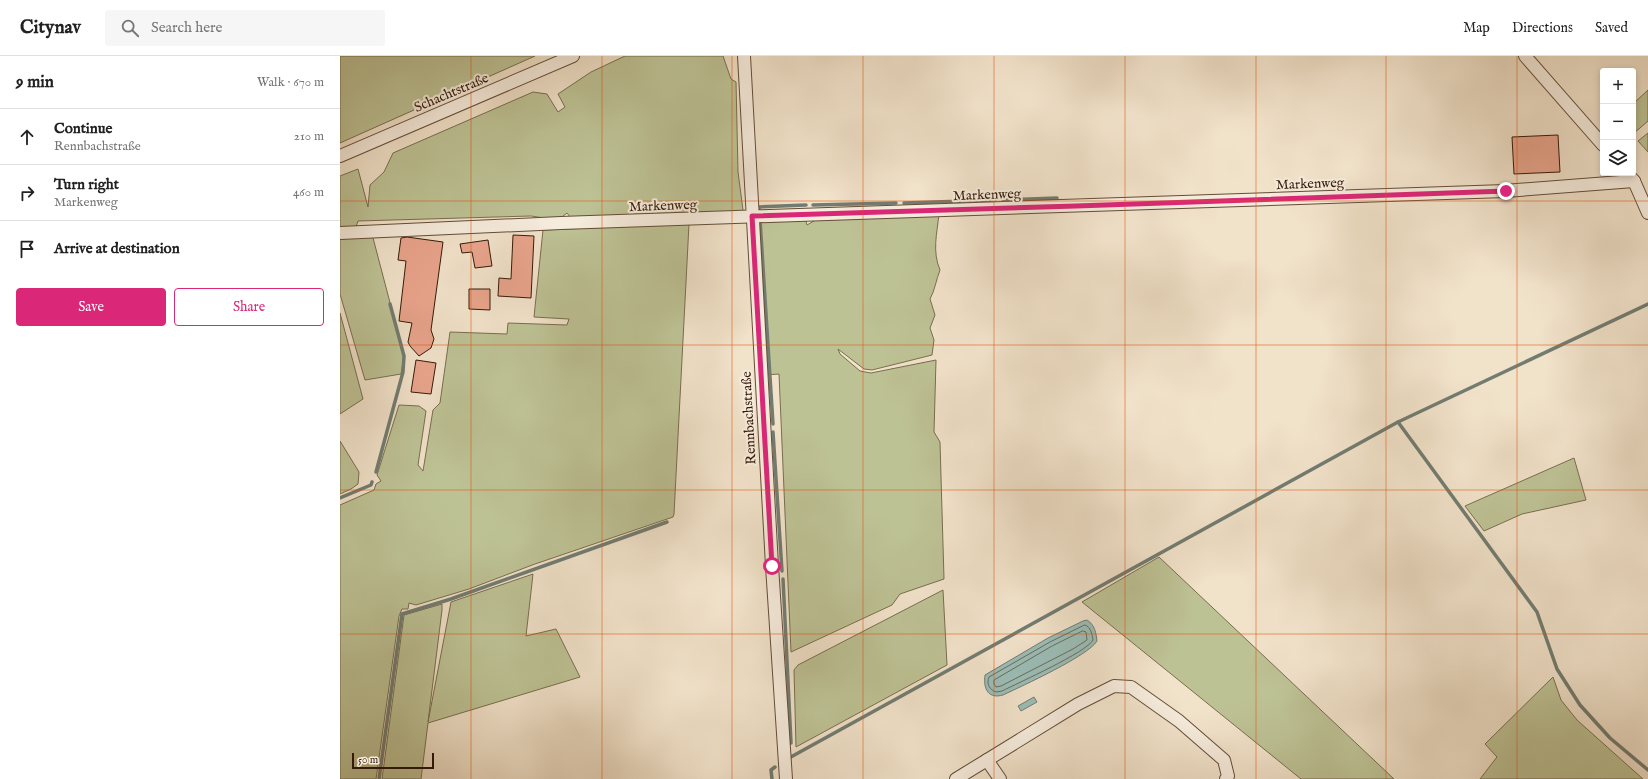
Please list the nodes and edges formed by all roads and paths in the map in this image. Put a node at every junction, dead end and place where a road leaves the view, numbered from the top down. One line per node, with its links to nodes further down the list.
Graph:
1 (573, 56): 5 (street, Schachtstraße)
2 (744, 56): 8 (street, Rennbachstraße)
3 (1525, 56): 4 (street)
4 (1600, 142)
5 (340, 156)
6 (1630, 177): 7 (street); 8 (street, Markenweg)
7 (1648, 213)
8 (752, 216): 9 (street, Markenweg); 11 (street, Rennbachstraße)
9 (340, 233)
10 (987, 760): 12 (street); 13 (street); 14 (street)
11 (786, 779)
12 (956, 779)
13 (1000, 779)
14 (1226, 779)

